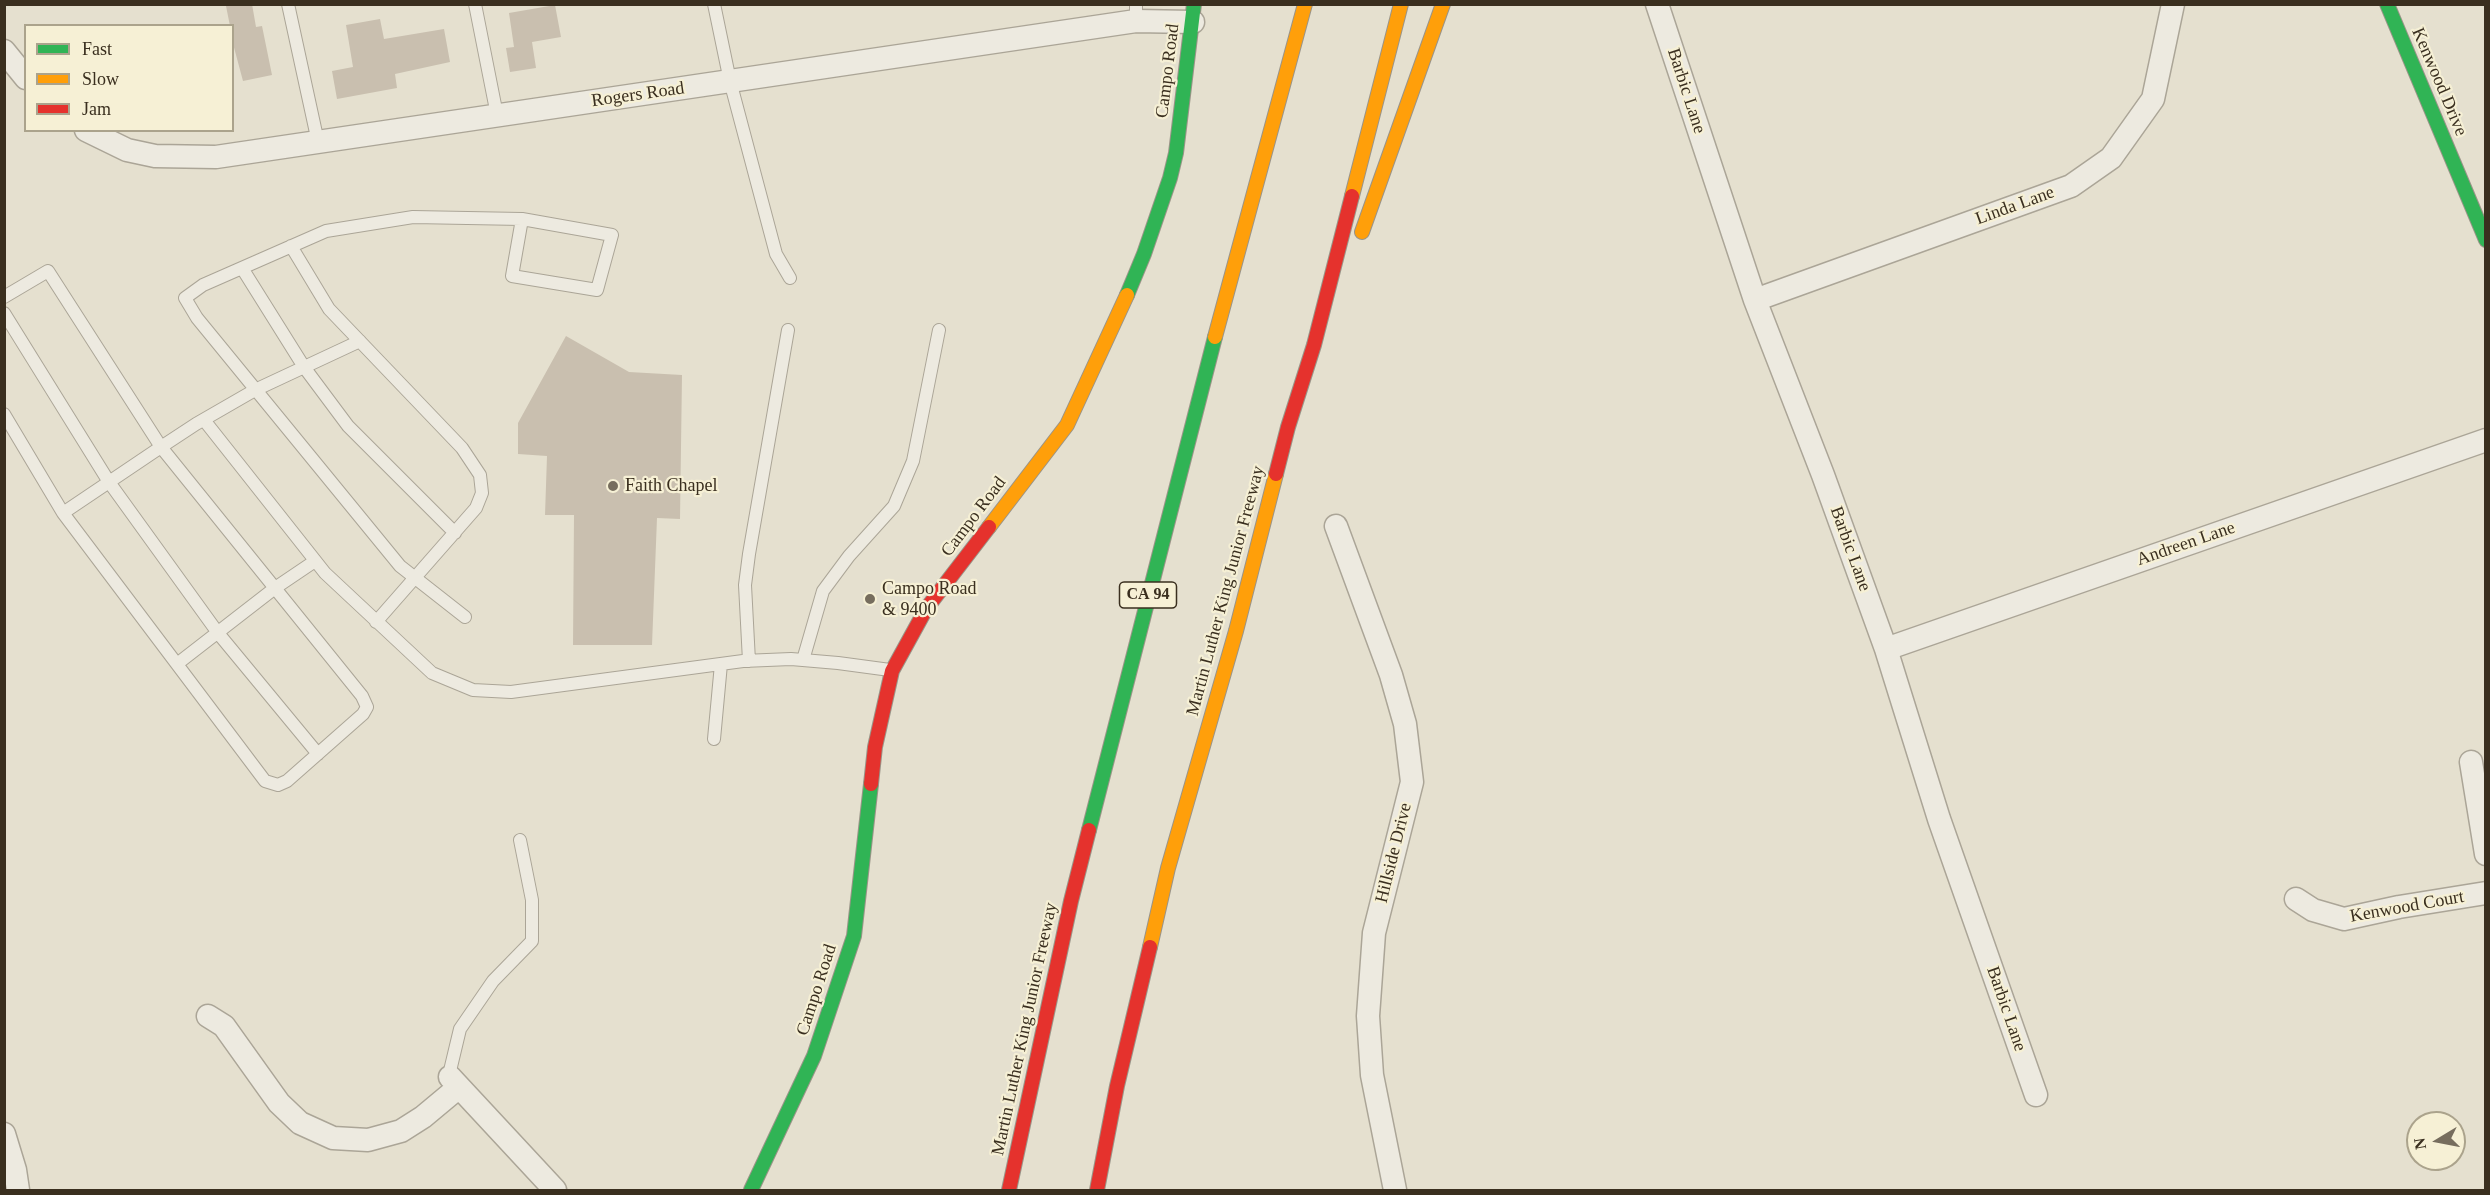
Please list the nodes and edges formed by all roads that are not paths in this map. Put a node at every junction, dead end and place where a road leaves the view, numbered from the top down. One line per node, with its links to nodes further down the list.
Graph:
1 (288, 4): 17 (lane)
2 (475, 4): 15 (lane)
3 (714, 4): 14 (lane)
4 (1305, 4): 68 (main road, Martin Luther King Junior Freeway / CA 94)
5 (1401, 4): 35 (main road, Martin Luther King Junior Freeway)
6 (1443, 4): 21 (main road)
7 (1658, 4): 26 (street, Barbic Lane)
8 (2173, 4): 26 (street, Linda Lane)
9 (2387, 4): 19 (main road, Kenwood Drive)
10 (1136, 13): 11 (street, Rogers Road); 14 (street, Rogers Road)
11 (1193, 13): 53 (main road, Campo Road)
12 (4, 51): 13 (street)
13 (24, 76)
14 (729, 81): 15 (street, Rogers Road); 23 (lane)
15 (497, 115): 17 (street, Rogers Road)
16 (91, 132): 17 (street, Rogers Road)
17 (318, 142)
18 (522, 219): 18 (lane); 20 (lane)
19 (2486, 240)
20 (291, 246): 22 (lane); 30 (lane)
21 (1356, 250)
22 (242, 268): 31 (lane); 32 (lane)
23 (790, 278)
24 (1344, 283): 35 (main road)
25 (4, 297): 37 (lane)
26 (1755, 300): 48 (street, Barbic Lane)
27 (4, 313): 38 (lane)
28 (788, 330): 50 (lane)
29 (939, 330): 49 (lane)
30 (360, 341): 31 (lane); 41 (lane)
31 (304, 368): 32 (lane); 41 (lane)
32 (255, 390): 34 (lane); 43 (lane)
33 (4, 414): 39 (lane)
34 (204, 420): 37 (lane); 42 (lane)
35 (1288, 427): 69 (main road, Martin Luther King Junior Freeway)
36 (2486, 440): 48 (street, Andreen Lane)
37 (161, 447): 38 (lane); 44 (lane)
38 (109, 482): 39 (lane); 47 (lane)
39 (63, 513): 51 (lane)
40 (1336, 526): 70 (street, Hillside Drive)
41 (455, 532): 43 (lane)
42 (315, 561): 44 (lane); 46 (lane)
43 (415, 578): 45 (lane); 46 (lane)
44 (275, 588): 47 (lane); 55 (lane)
45 (465, 617)
46 (376, 622): 52 (lane)
47 (218, 633): 51 (lane); 55 (lane)
48 (1886, 649): 63 (street, Barbic Lane)
49 (803, 660): 50 (lane); 53 (lane)
50 (749, 661): 52 (lane)
51 (177, 664): 55 (lane)
52 (721, 664): 54 (lane)
53 (892, 671): 67 (main road, Campo Road)
54 (714, 739)
55 (318, 754)
56 (2471, 762): 58 (street)
57 (520, 840): 62 (lane)
58 (2486, 854)
59 (2486, 893): 60 (street, Kenwood Court)
60 (2295, 899)
61 (208, 1016): 62 (street)
62 (454, 1081): 66 (street)
63 (2036, 1095)
64 (4, 1134): 65 (street)
65 (17, 1180)
66 (555, 1191)
67 (751, 1191)
68 (1009, 1191)
69 (1097, 1191)
70 (1395, 1191)

